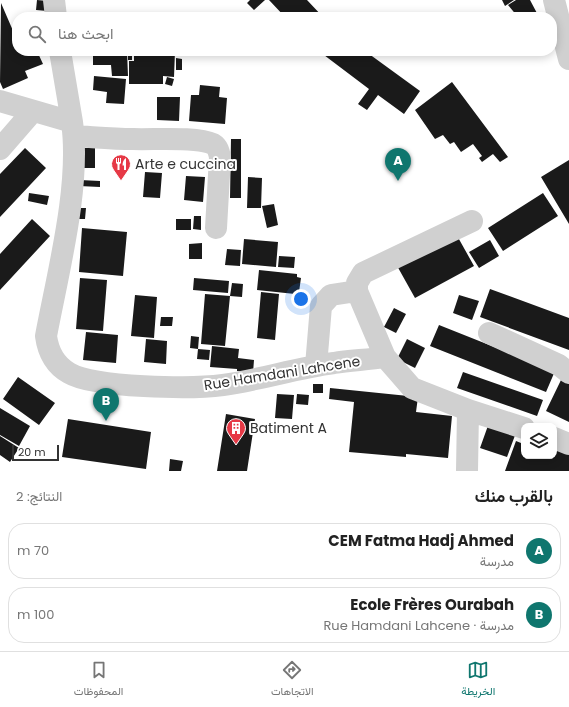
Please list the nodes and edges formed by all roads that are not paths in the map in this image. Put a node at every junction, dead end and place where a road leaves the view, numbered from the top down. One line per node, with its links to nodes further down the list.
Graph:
1 (54, 0): 3 (street)
2 (559, 3): 5 (street)
3 (55, 12)
4 (61, 56): 8 (street, Rue Hamdani Lahcene)
5 (569, 59)
6 (0, 102): 7 (street)
7 (33, 111): 8 (street); 9 (street)
8 (73, 129): 11 (street); 15 (street, Rue Hamdani Lahcene)
9 (0, 149)
10 (472, 221): 12 (street)
11 (216, 228)
12 (357, 291): 14 (street); 15 (street)
13 (489, 333): 16 (street)
14 (385, 357): 15 (street, Rue Hamdani Lahcene); 17 (street)
15 (316, 366)
16 (569, 373)
17 (468, 410): 18 (street); 21 (street)
18 (521, 427)
19 (557, 439): 20 (street)
20 (569, 444)
21 (467, 471)

